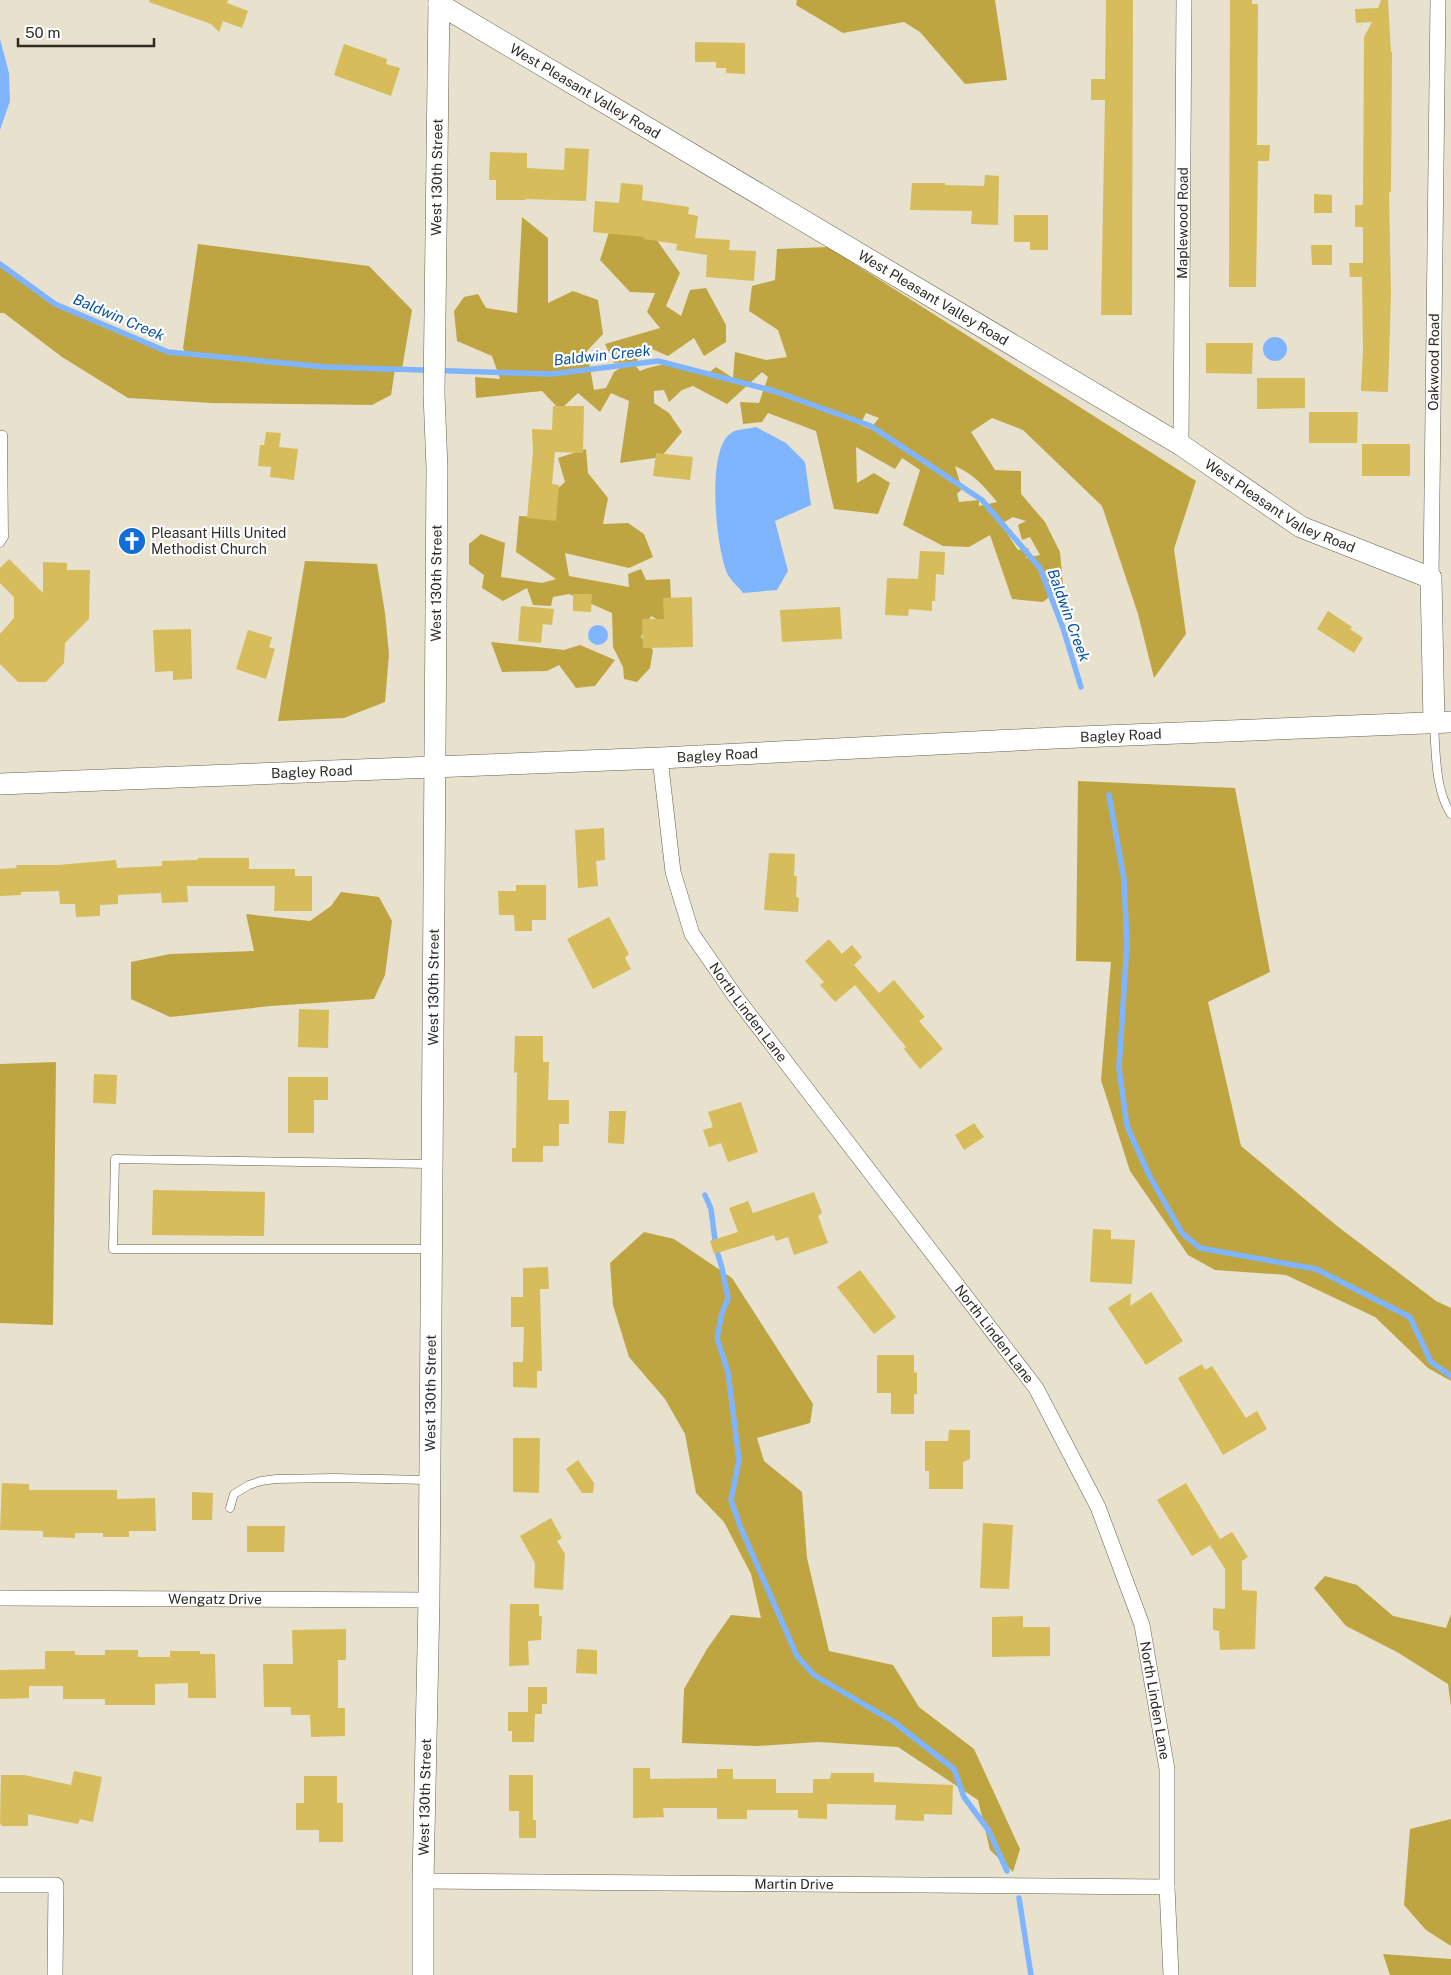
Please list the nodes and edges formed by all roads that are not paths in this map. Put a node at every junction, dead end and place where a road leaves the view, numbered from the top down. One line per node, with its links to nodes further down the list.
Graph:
1 (1184, 0): 5 (street, Maplewood Road)
2 (1438, 0): 7 (street, Oakwood Road)
3 (435, 2): 5 (main road, West Pleasant Valley Road); 10 (main road, West 130th Street)
4 (0, 435): 6 (lane)
5 (1181, 445): 7 (main road, West Pleasant Valley Road)
6 (0, 543)
7 (1432, 578): 8 (main road, Oakwood Road)
8 (1442, 723): 9 (main road, Bagley Road); 12 (lane)
9 (660, 758): 10 (main road, Bagley Road); 21 (street, North Linden Lane)
10 (435, 766): 11 (main road, Bagley Road); 13 (main road, West 130th Street)
11 (0, 784)
12 (1451, 814)
13 (432, 1164): 14 (main road, West 130th Street); 14 (lane)
14 (432, 1249): 15 (main road, West 130th Street)
15 (430, 1480): 16 (lane); 18 (main road, West 130th Street)
16 (230, 1508)
17 (0, 1598): 18 (street, Wengatz Drive)
18 (429, 1600): 19 (main road, West 130th Street)
19 (423, 1880): 21 (street, Martin Drive); 23 (main road, West 130th Street)
20 (0, 1886): 22 (street)
21 (1167, 1887): 24 (street, North Linden Lane)
22 (55, 1975)
23 (423, 1975)
24 (1170, 1975)

